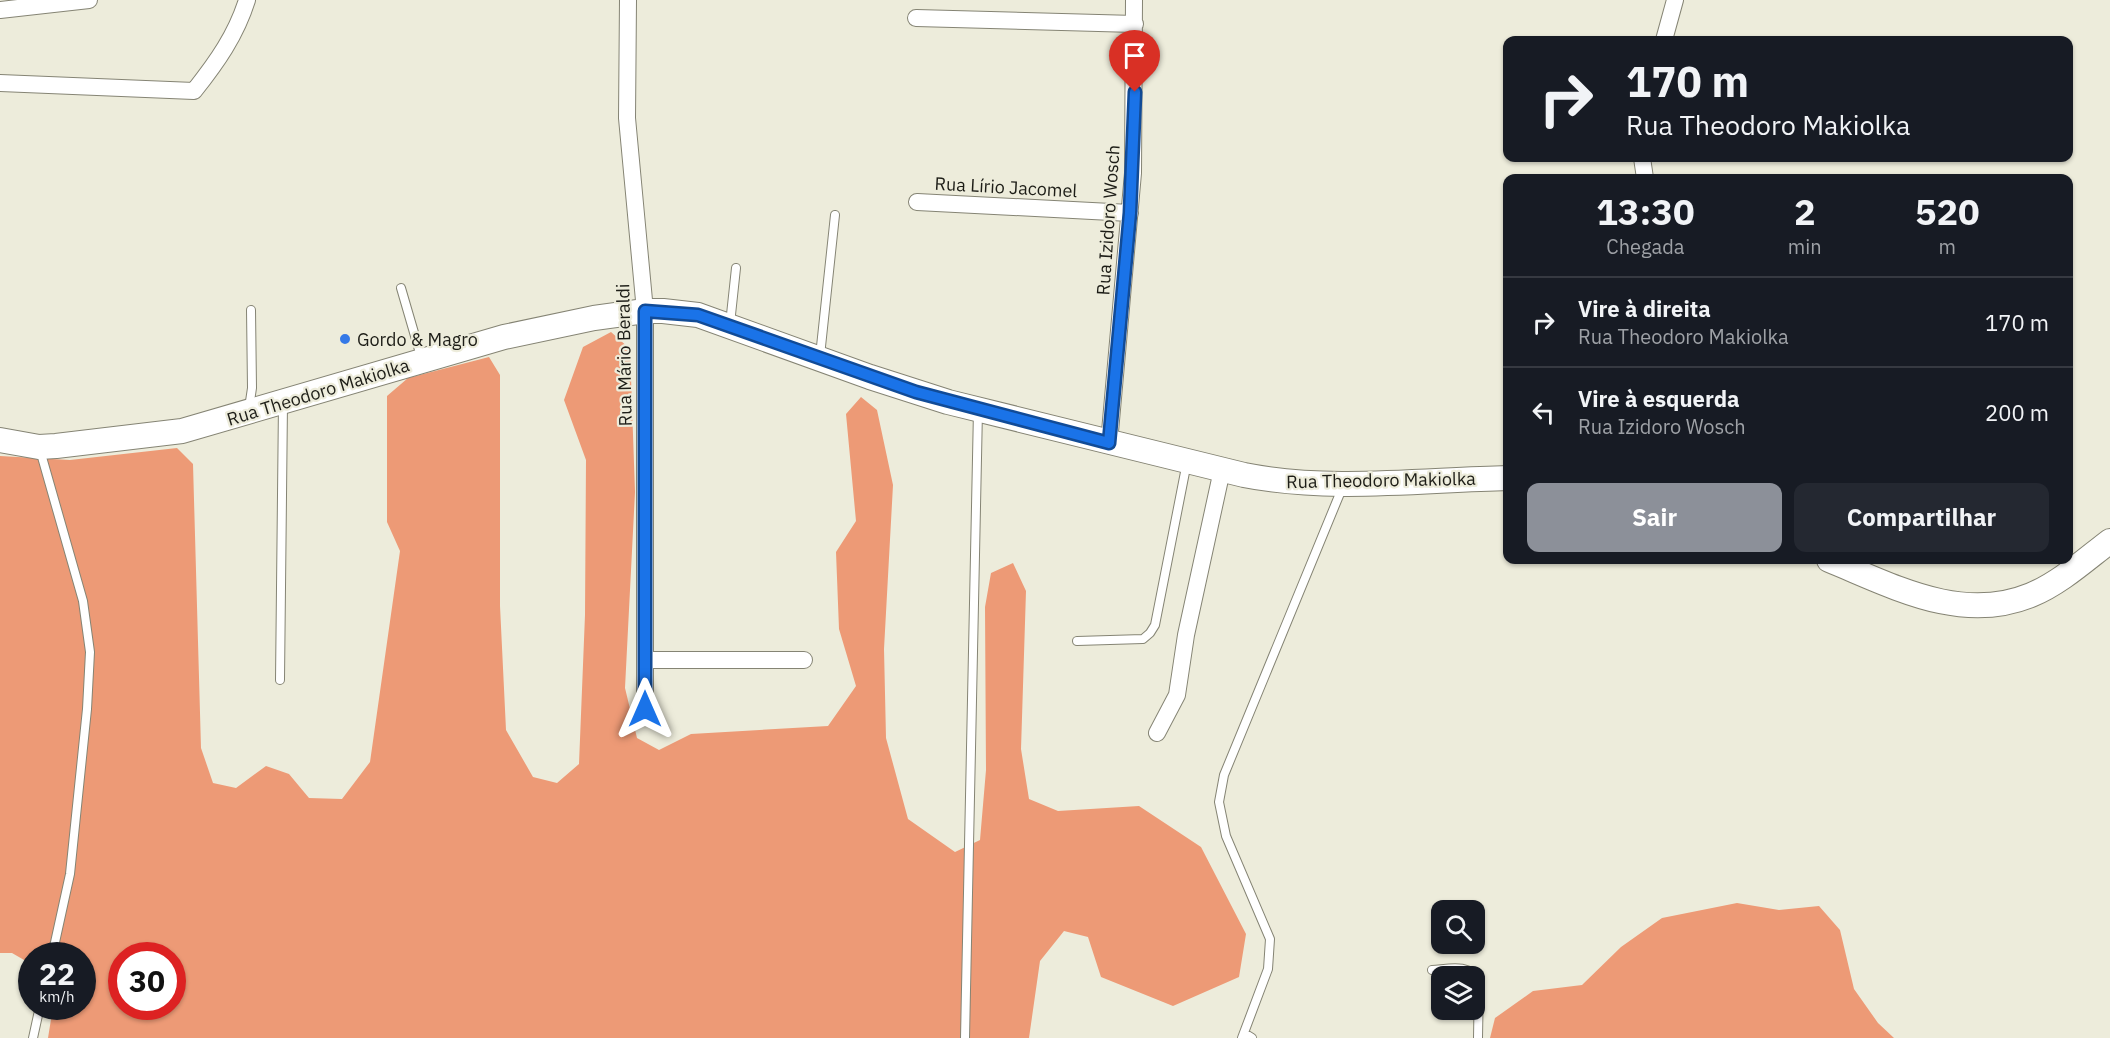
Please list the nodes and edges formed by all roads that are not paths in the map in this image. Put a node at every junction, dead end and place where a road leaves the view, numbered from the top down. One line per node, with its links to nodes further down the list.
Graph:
1 (89, 0): 6 (street)
2 (247, 0): 10 (street)
3 (1134, 0): 8 (street, Rua Izidoro Wosch)
4 (1675, 0): 9 (street)
5 (631, 3): 17 (street, Rua Mário Beraldi)
6 (0, 10)
7 (916, 18): 8 (street)
8 (1135, 24): 12 (street, Rua Izidoro Wosch)
9 (1666, 36)
10 (0, 83)
11 (917, 202): 12 (street, Rua Lírio Jacomel)
12 (1130, 213): 25 (street, Rua Izidoro Wosch)
13 (835, 215): 19 (lane)
14 (735, 268): 18 (lane)
15 (401, 288): 20 (lane)
16 (251, 310): 23 (lane)
17 (645, 311): 18 (main road, Rua Theodoro Makiolka); 20 (main road, Rua Theodoro Makiolka); 34 (street, Rua Mário Beraldi)
18 (730, 326): 19 (main road, Rua Theodoro Makiolka)
19 (820, 359): 22 (main road, Rua Theodoro Makiolka)
20 (422, 360): 21 (main road, Rua Theodoro Makiolka)
21 (283, 403): 23 (main road, Rua Theodoro Makiolka); 36 (lane)
22 (978, 410): 25 (main road, Rua Theodoro Makiolka); 44 (lane)
23 (249, 413): 26 (main road, Rua Theodoro Makiolka)
24 (0, 440): 26 (main road, Rua Theodoro Makiolka)
25 (1109, 443): 27 (main road, Rua Theodoro Makiolka)
26 (39, 447): 39 (lane)
27 (1187, 462): 28 (main road, Rua Theodoro Makiolka); 33 (lane)
28 (1222, 470): 30 (main road, Rua Theodoro Makiolka); 38 (street)
29 (1503, 478): 30 (main road, Rua Theodoro Makiolka)
30 (1345, 483): 42 (lane)
31 (2110, 541): 32 (main road)
32 (1839, 564)
33 (1077, 641)
34 (645, 660): 35 (street); 37 (street, Rua Mário Beraldi)
35 (804, 660)
36 (280, 680)
37 (645, 709)
38 (1157, 733)
39 (55, 942)
40 (37, 1020): 43 (lane)
41 (1478, 1020): 45 (lane)
42 (1246, 1036)
43 (33, 1038)
44 (965, 1038)
45 (1478, 1038)

